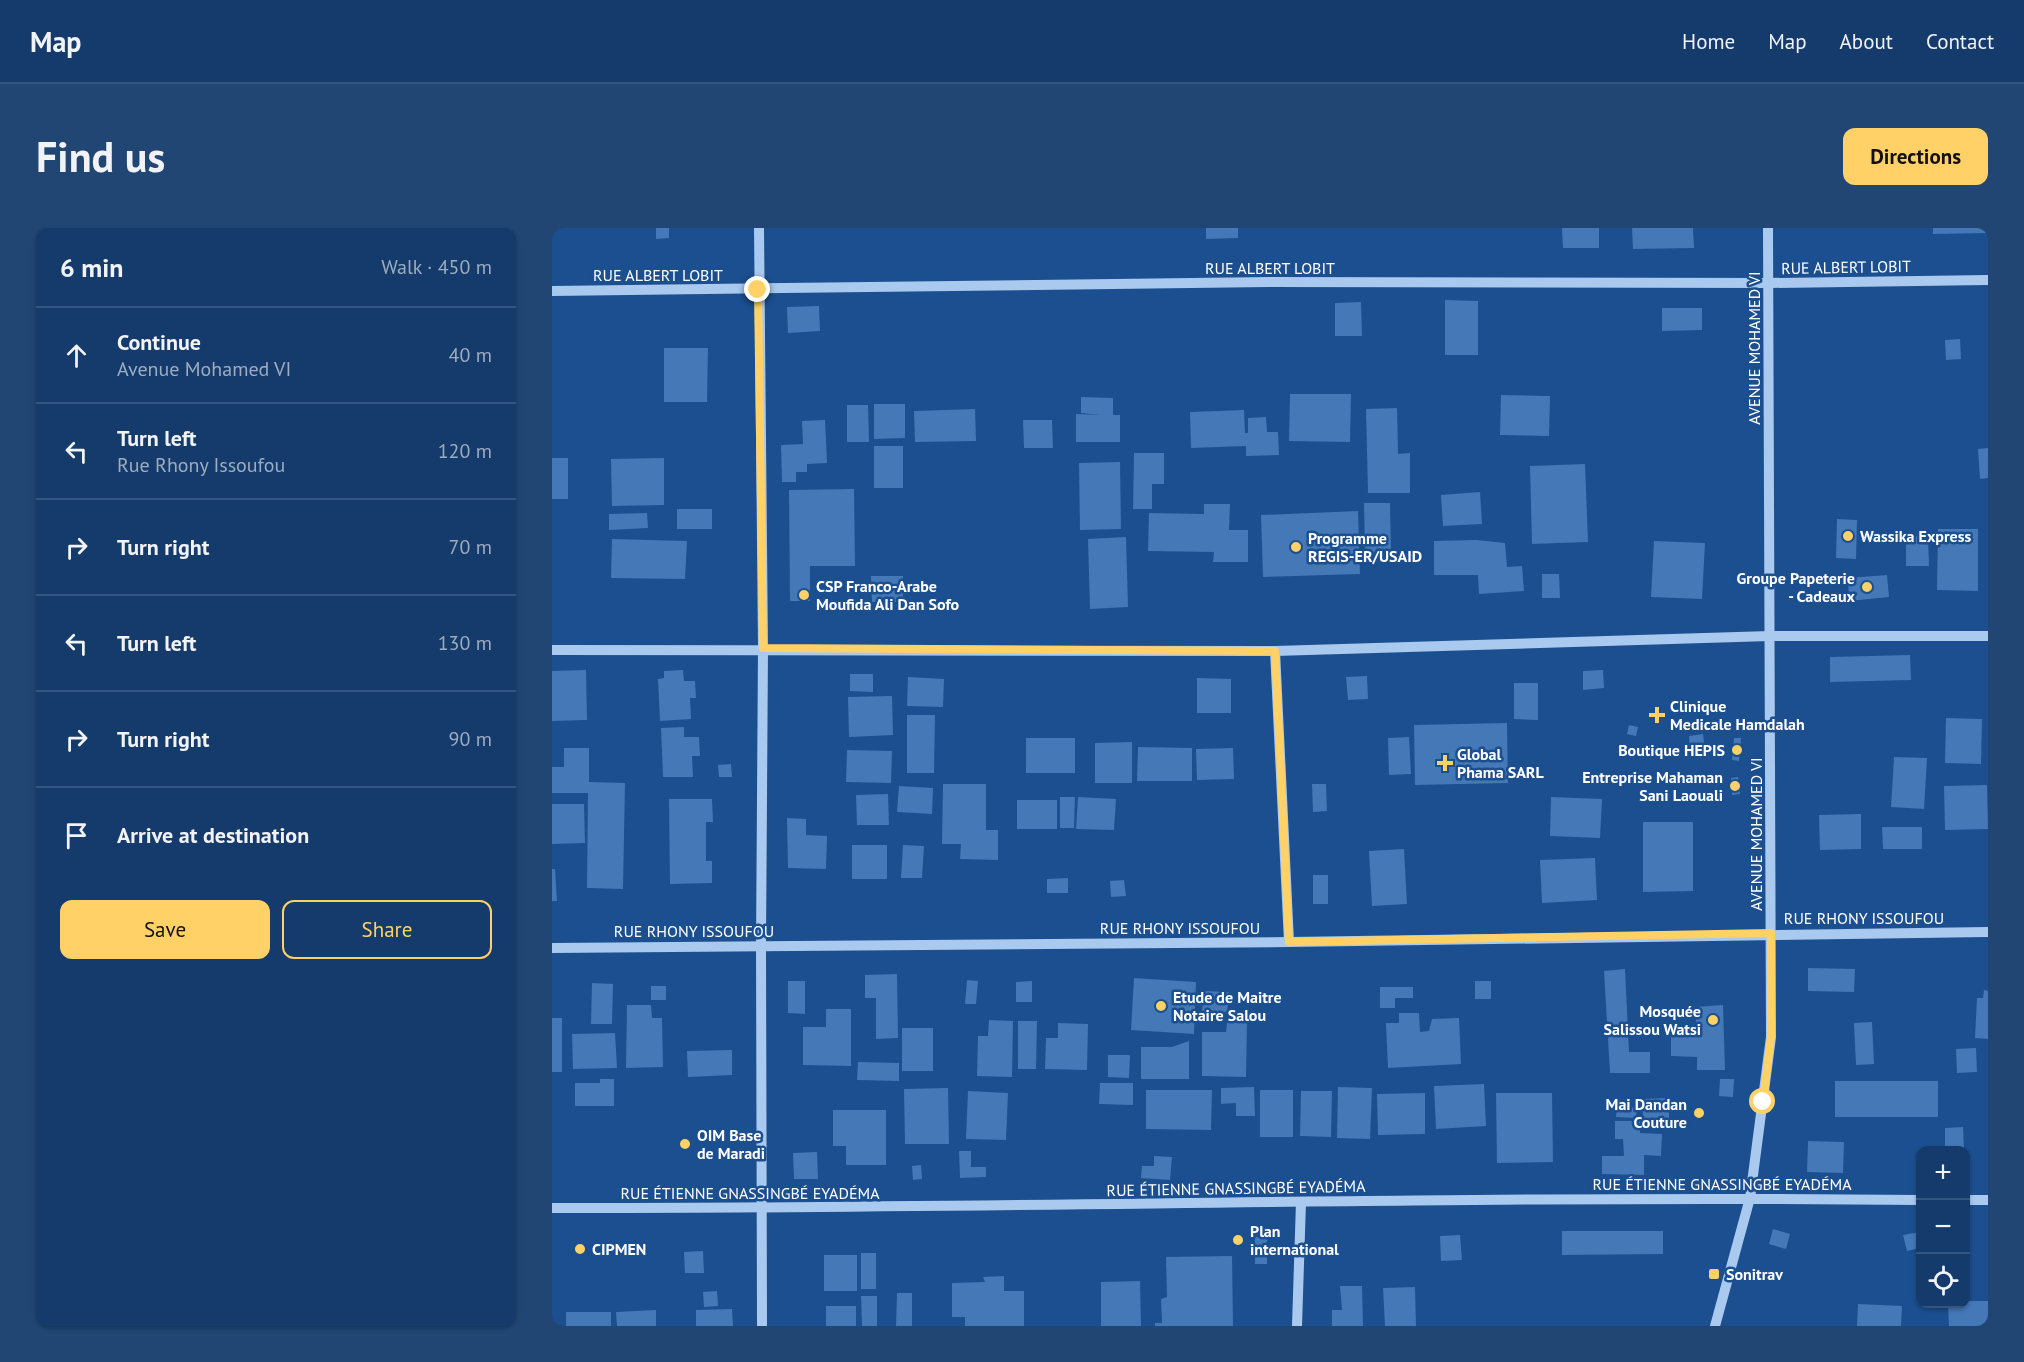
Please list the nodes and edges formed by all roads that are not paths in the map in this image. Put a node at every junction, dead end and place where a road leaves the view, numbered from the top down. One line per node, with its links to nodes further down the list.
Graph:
1 (759, 228): 5 (street)
2 (1768, 228): 4 (street, AVENUE MOHAMED VI)
3 (1988, 280): 4 (street, RUE ALBERT LOBIT)
4 (1769, 283): 5 (street, RUE ALBERT LOBIT); 7 (street, AVENUE MOHAMED VI)
5 (758, 290): 6 (street, RUE ALBERT LOBIT); 9 (street)
6 (552, 291)
7 (1770, 636): 8 (street); 11 (street); 13 (street, AVENUE MOHAMED VI)
8 (1988, 636)
9 (763, 648): 10 (street); 11 (street); 15 (street)
10 (552, 650)
11 (1275, 651): 14 (street)
12 (1988, 932): 13 (street, RUE RHONY ISSOUFOU)
13 (1771, 933): 14 (street, RUE RHONY ISSOUFOU); 17 (street, AVENUE MOHAMED VI)
14 (1289, 942): 15 (street, RUE RHONY ISSOUFOU)
15 (760, 946): 16 (street, RUE RHONY ISSOUFOU); 23 (street)
16 (552, 948)
17 (1750, 1198): 18 (street, RUE ÉTIENNE GNASSINGBÉ EYADÉMA); 21 (street, RUE ÉTIENNE GNASSINGBÉ EYADÉMA); 26 (street, AVENUE MOHAMED VI)
18 (1916, 1200)
19 (1970, 1200): 20 (street)
20 (1988, 1200)
21 (1300, 1202): 23 (street, RUE ÉTIENNE GNASSINGBÉ EYADÉMA); 25 (street)
22 (552, 1208): 23 (street, RUE ÉTIENNE GNASSINGBÉ EYADÉMA)
23 (760, 1209): 24 (street)
24 (762, 1326)
25 (1297, 1326)
26 (1715, 1326)

